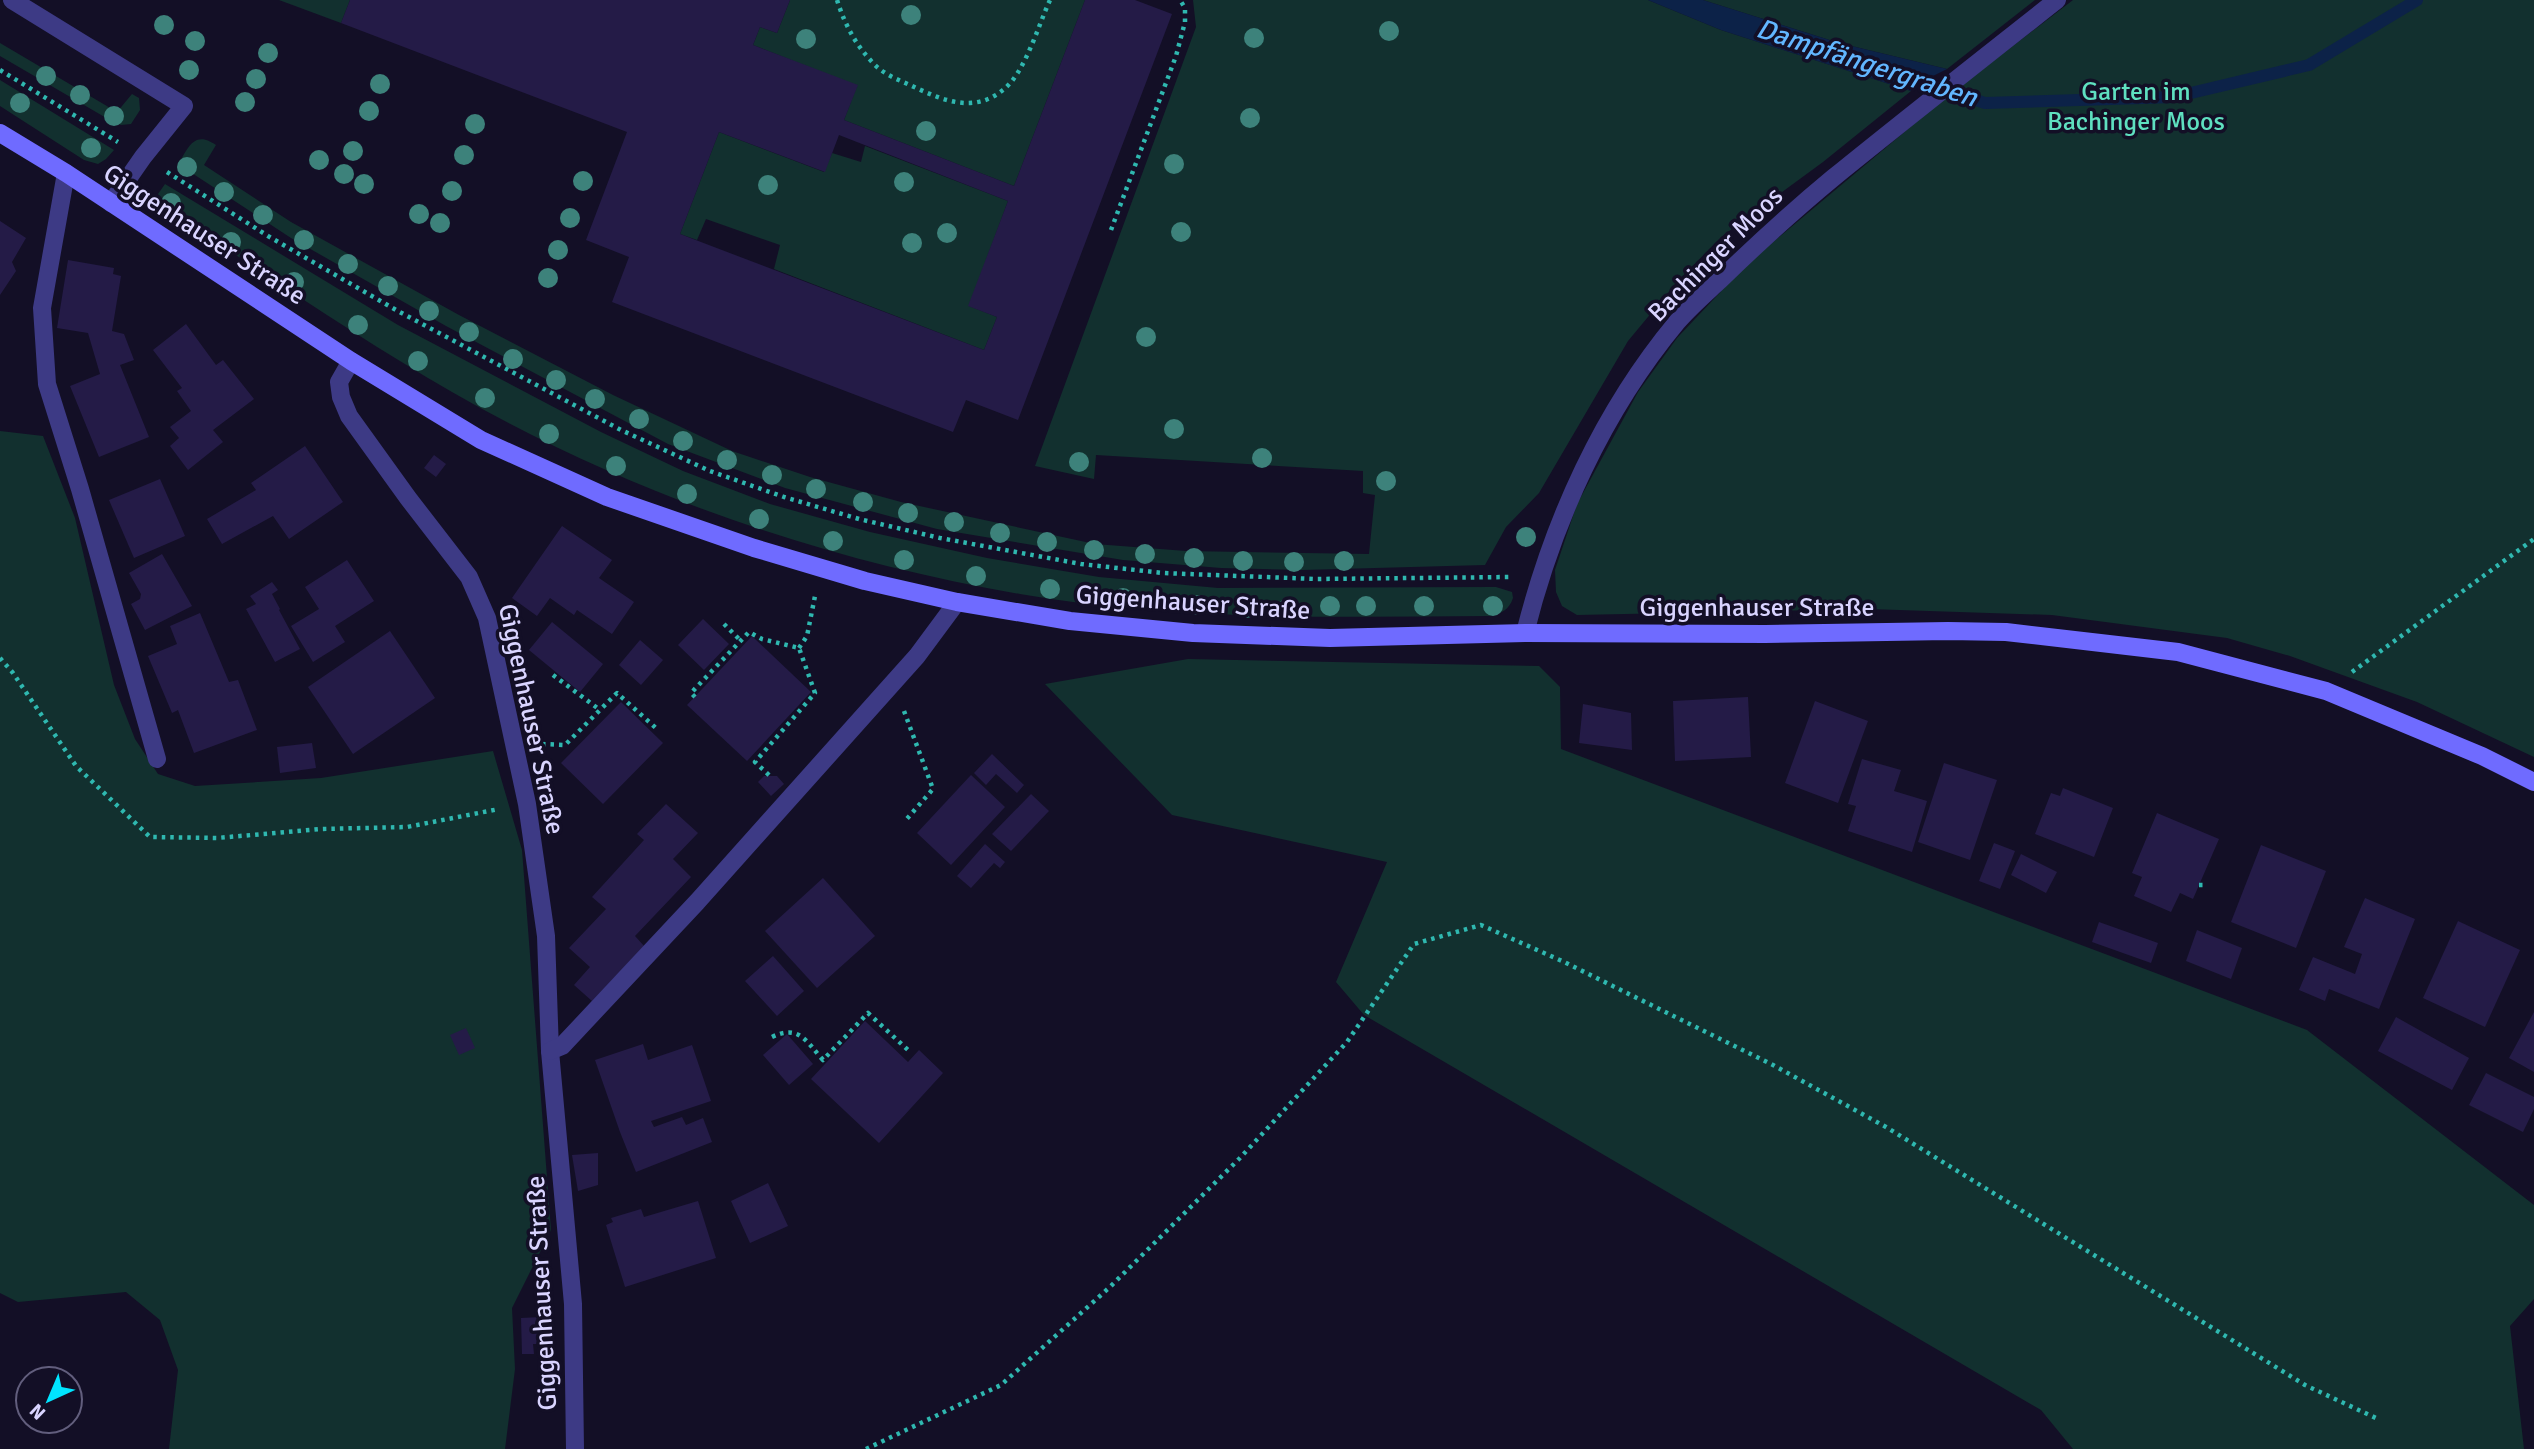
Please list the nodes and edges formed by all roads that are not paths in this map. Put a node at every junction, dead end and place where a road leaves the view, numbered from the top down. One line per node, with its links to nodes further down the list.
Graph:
1 (12, 0): 5 (street)
2 (2057, 0): 8 (street, Bachinger Moos)
3 (0, 133): 4 (main road, Giggenhauser Straße)
4 (65, 173): 5 (main road, Giggenhauser Straße); 9 (street, Giggenhauser Straße)
5 (111, 203): 6 (main road, Giggenhauser Straße)
6 (351, 361): 7 (main road, Giggenhauser Straße); 11 (street, Giggenhauser Straße)
7 (957, 602): 8 (main road, Giggenhauser Straße); 11 (street)
8 (1525, 633): 10 (main road, Giggenhauser Straße)
9 (157, 760)
10 (2534, 782)
11 (550, 1051): 12 (street, Giggenhauser Straße)
12 (575, 1449)

